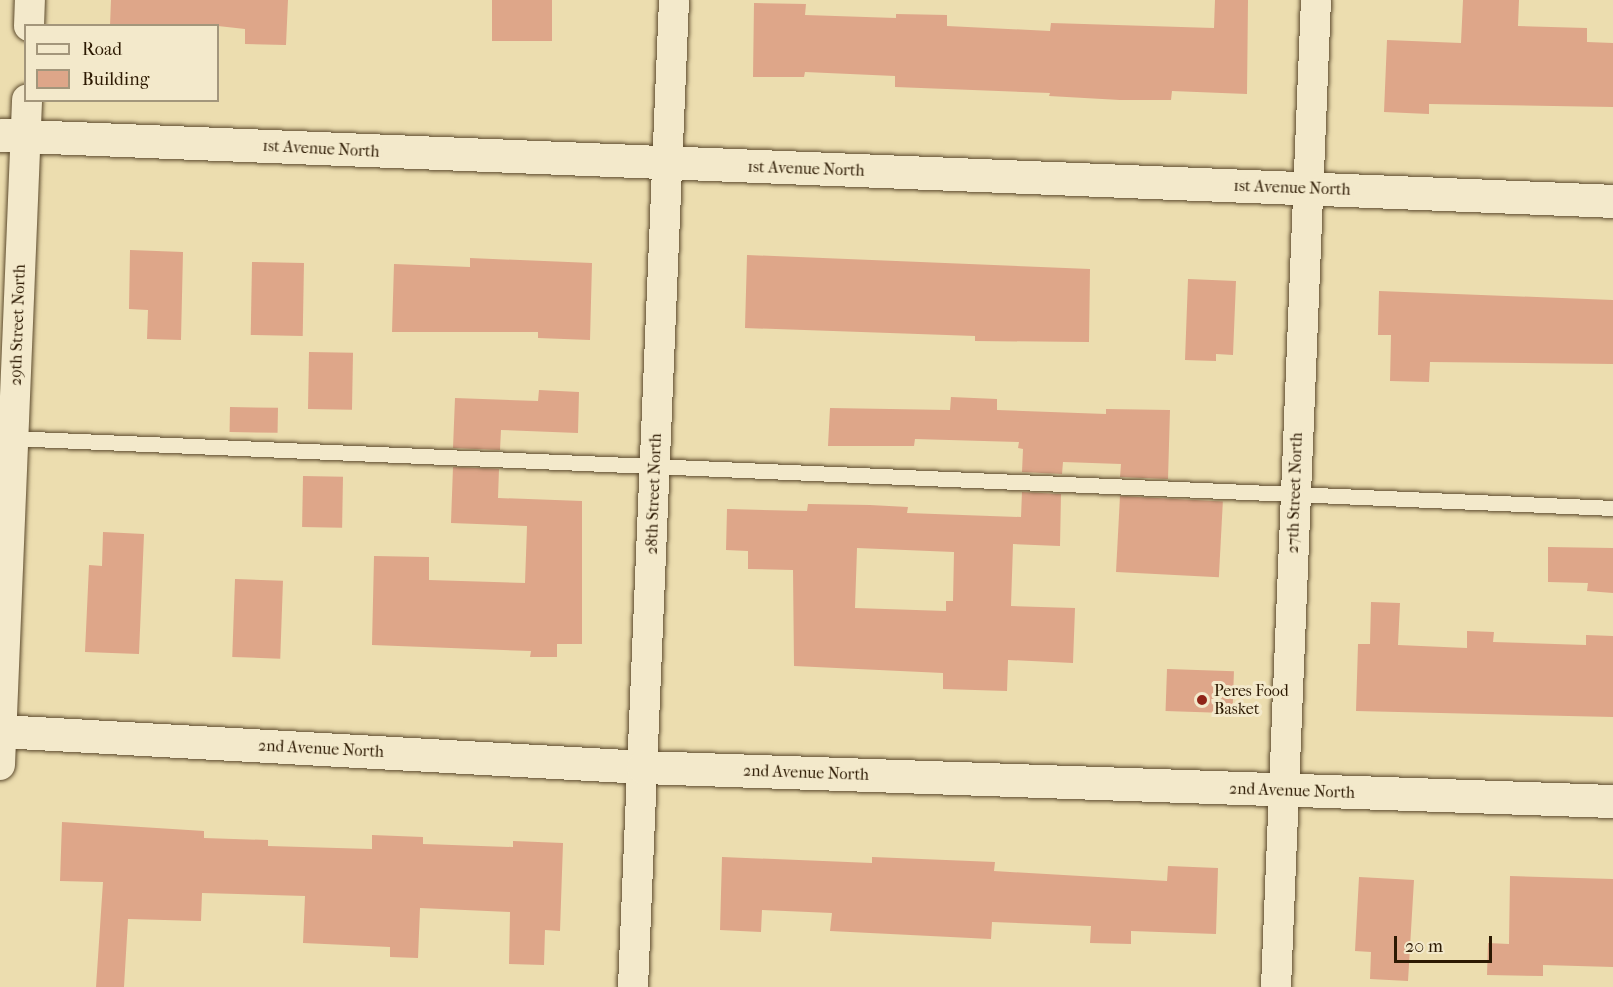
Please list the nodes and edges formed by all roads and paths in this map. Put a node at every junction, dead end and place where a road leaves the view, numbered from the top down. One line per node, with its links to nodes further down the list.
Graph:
1 (30, 0): 4 (street)
2 (674, 0): 7 (street, 28th Street North)
3 (1316, 0): 8 (street, 27th Street North)
4 (29, 24)
5 (26, 102): 6 (street, 29th Street North)
6 (13, 135): 7 (main road, 1st Avenue North); 10 (street, 29th Street North)
7 (668, 164): 8 (main road, 1st Avenue North); 11 (street, 28th Street North)
8 (1309, 189): 9 (main road, 1st Avenue North); 12 (street, 27th Street North)
9 (1613, 201)
10 (7, 438): 11 (lane); 14 (street, 29th Street North)
11 (656, 464): 12 (lane); 16 (street, 28th Street North)
12 (1295, 495): 13 (lane); 17 (street, 27th Street North)
13 (1613, 508)
14 (1, 731): 15 (street, 29th Street North); 16 (main road, 2nd Avenue North)
15 (0, 765)
16 (643, 768): 17 (main road, 2nd Avenue North); 19 (street, 28th Street North)
17 (1282, 790): 18 (main road, 2nd Avenue North); 20 (street, 27th Street North)
18 (1613, 801)
19 (633, 987)
20 (1276, 987)

